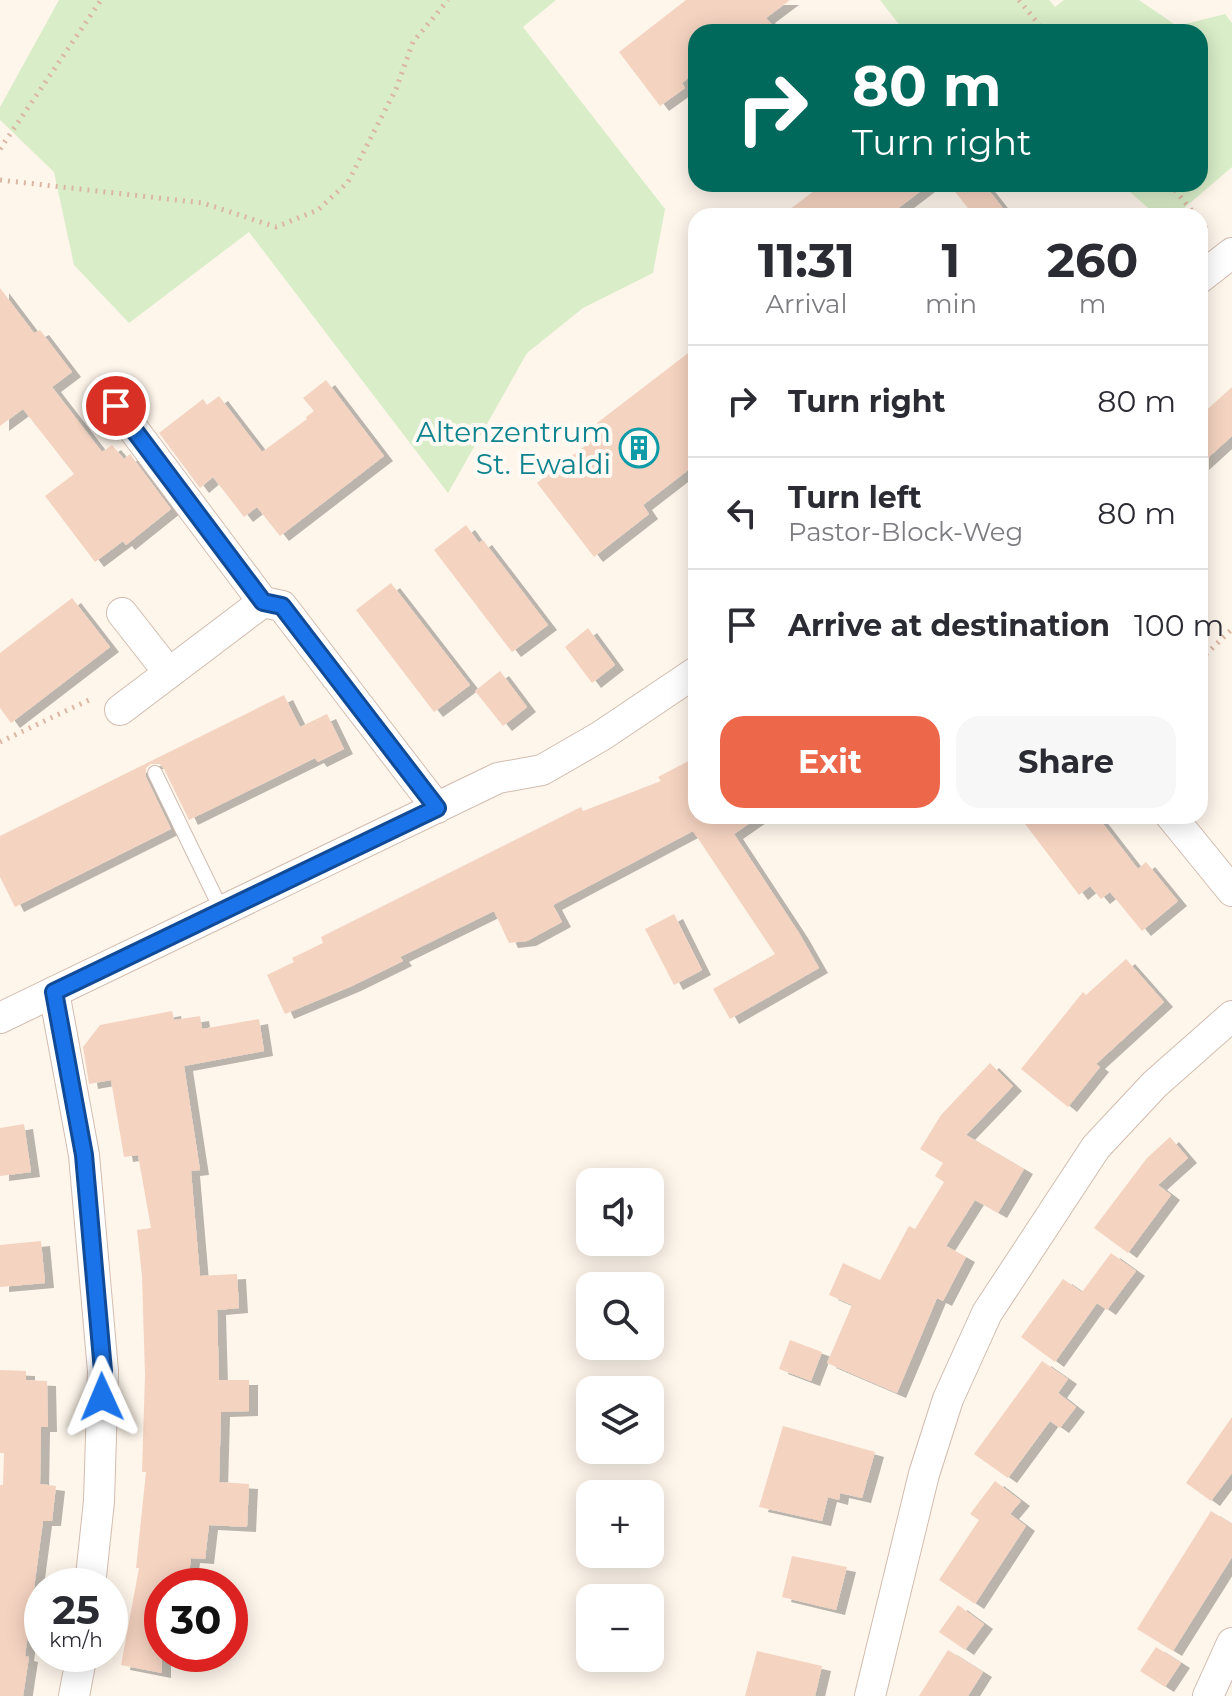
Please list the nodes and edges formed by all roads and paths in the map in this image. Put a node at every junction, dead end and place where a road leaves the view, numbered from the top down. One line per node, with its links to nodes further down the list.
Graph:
1 (101, 0): 5 (path)
2 (448, 0): 6 (path)
3 (1019, 0): 4 (path)
4 (1038, 24)
5 (0, 149)
6 (0, 180)
7 (1176, 192): 8 (path)
8 (1190, 208)
9 (1232, 253): 10 (street)
10 (1208, 272)
11 (116, 406): 12 (street)
12 (263, 602): 16 (street); 21 (street)
13 (122, 613): 16 (street)
14 (1232, 629): 15 (path)
15 (1208, 652)
16 (169, 673): 18 (street)
17 (688, 677): 21 (street)
18 (120, 710): 19 (path)
19 (0, 742)
20 (155, 773): 24 (lane)
21 (437, 808): 24 (street)
22 (1178, 824): 23 (street)
23 (1232, 891)
24 (222, 911): 25 (street)
25 (54, 992): 27 (street); 28 (street)
26 (1232, 1016): 32 (street)
27 (0, 1018)
28 (92, 1568)
29 (1232, 1643): 33 (street)
30 (79, 1672): 31 (street)
31 (74, 1696)
32 (870, 1696)
33 (1208, 1696)

